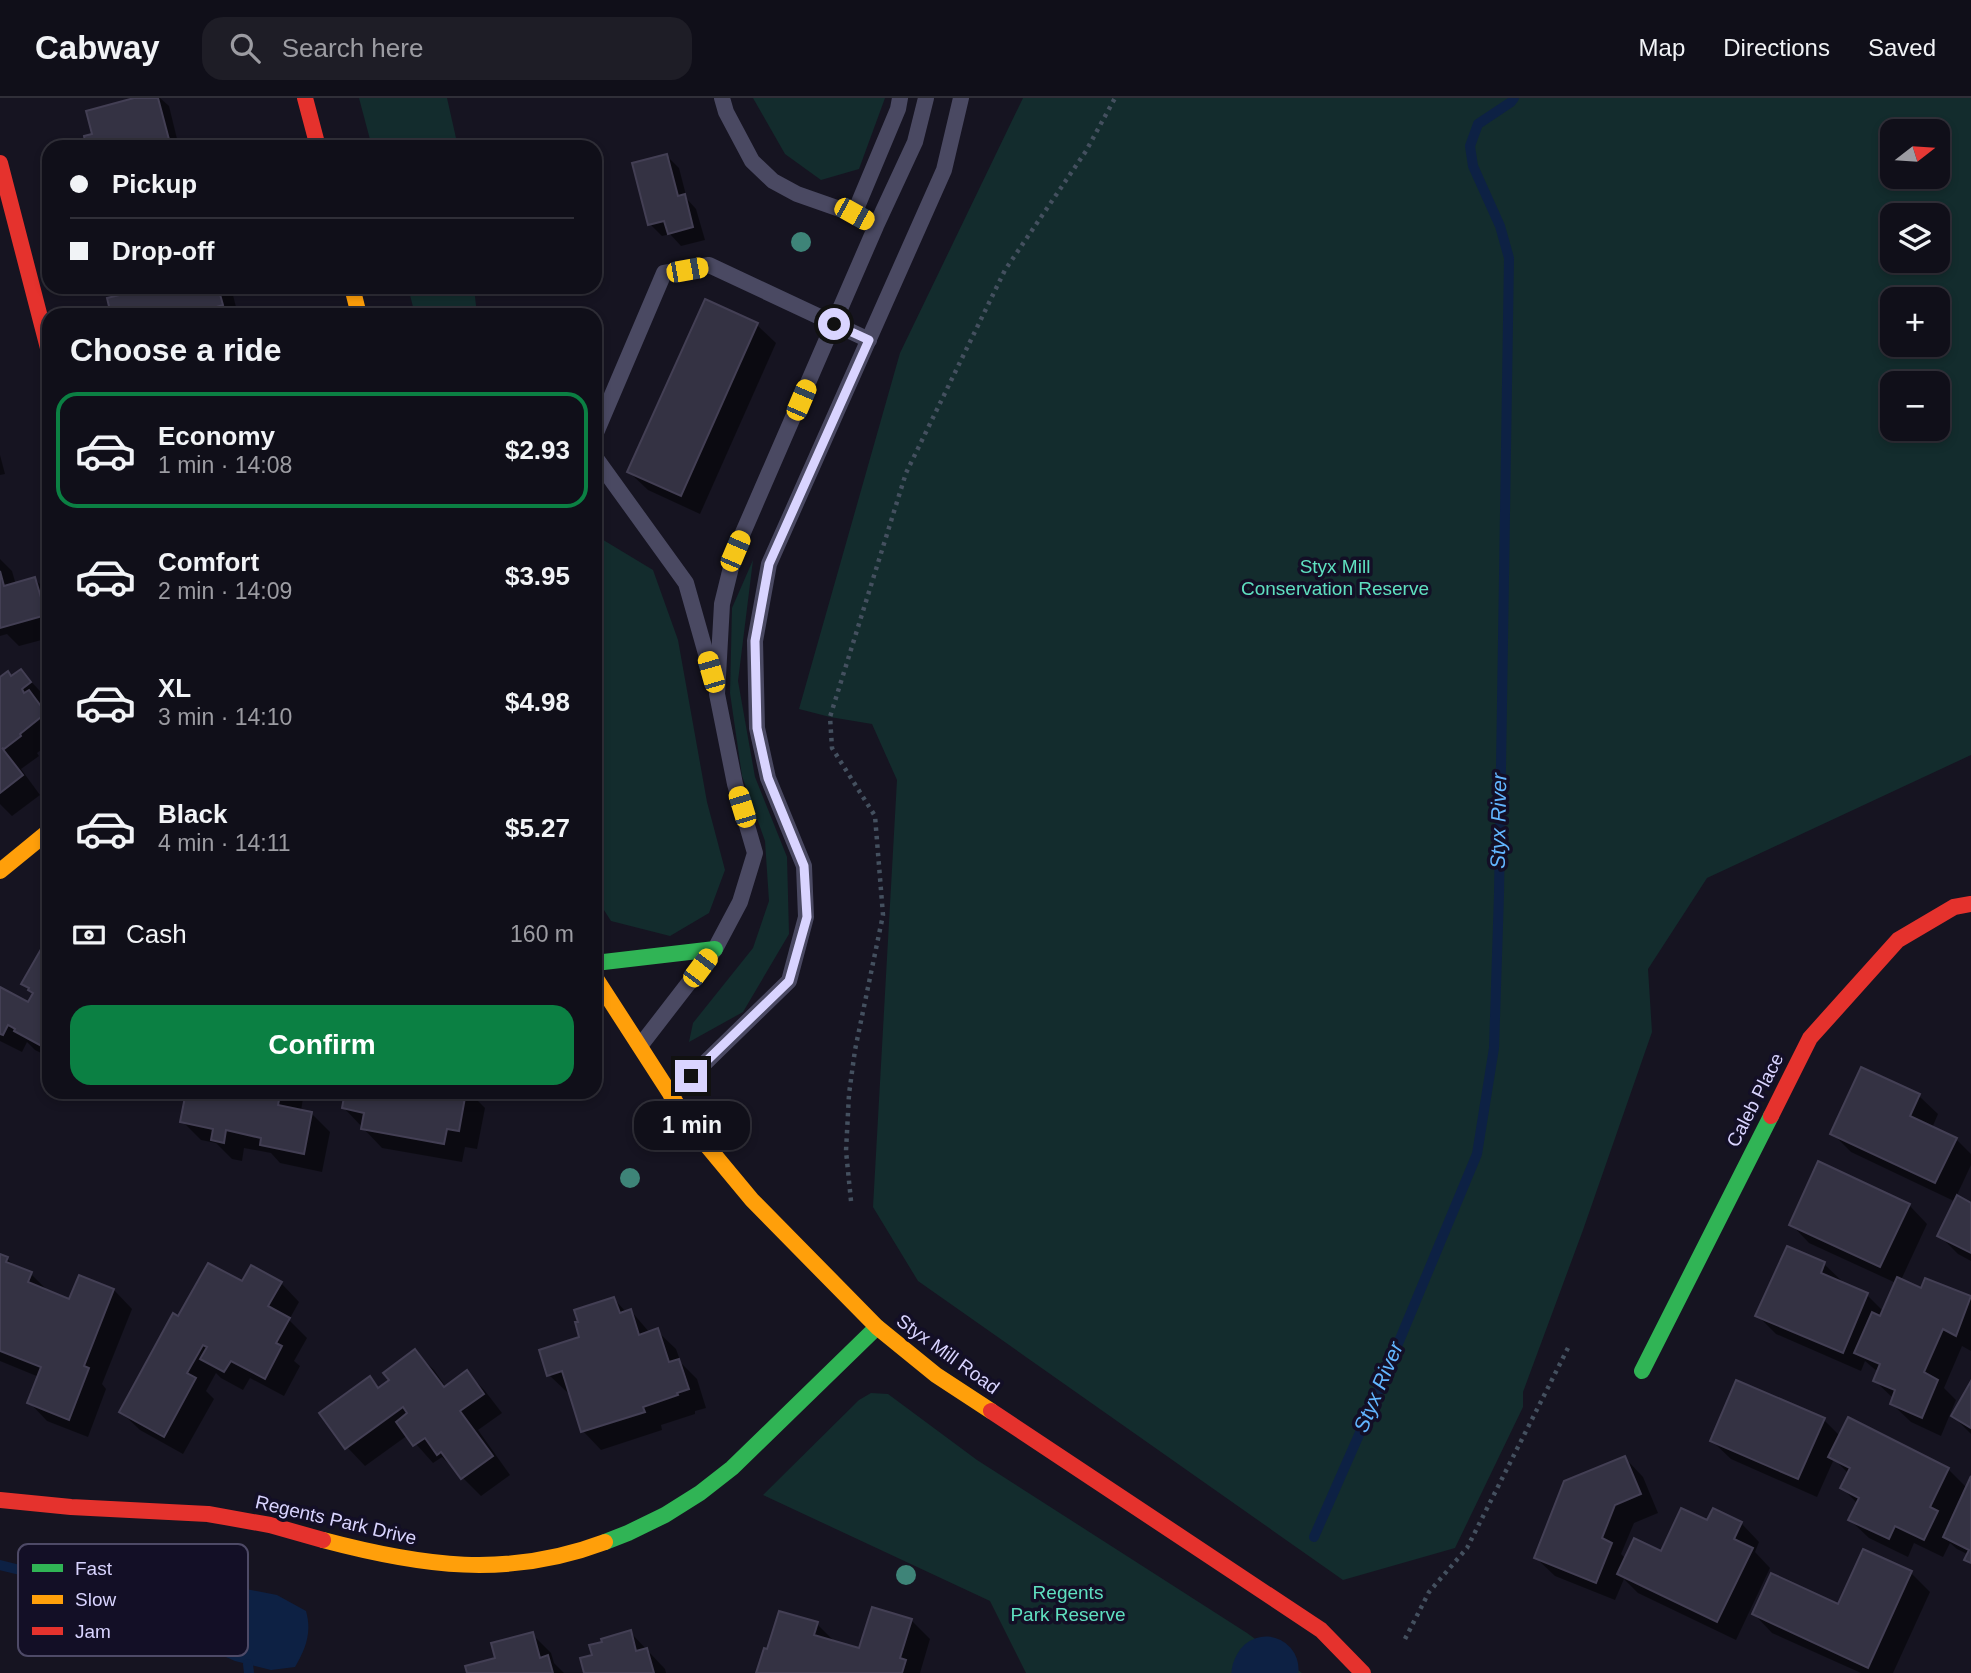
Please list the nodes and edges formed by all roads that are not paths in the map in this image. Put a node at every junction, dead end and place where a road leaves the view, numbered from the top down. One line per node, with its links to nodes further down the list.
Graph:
1 (305, 98): 6 (street)
2 (722, 98): 8 (lane)
3 (900, 98): 8 (lane)
4 (926, 98): 9 (lane)
5 (961, 98): 12 (lane)
6 (316, 140)
7 (0, 163): 11 (street)
8 (854, 214): 9 (lane)
9 (876, 226): 10 (lane)
10 (834, 324): 12 (lane); 13 (lane); 15 (lane)
11 (42, 325)
12 (869, 340): 23 (lane)
13 (602, 419)
14 (602, 467): 15 (lane)
15 (717, 694): 19 (lane)
16 (42, 837): 17 (street)
17 (0, 871)
18 (1971, 904): 25 (street, Caleb Place)
19 (715, 948): 20 (street); 22 (lane)
20 (602, 961)
21 (602, 988): 22 (street, Styx Mill Road)
22 (640, 1046): 23 (street, Styx Mill Road)
23 (671, 1096): 24 (street, Styx Mill Road)
24 (877, 1327): 26 (street, Regents Park Drive); 27 (street, Styx Mill Road)
25 (1642, 1371)
26 (0, 1500)
27 (1363, 1673)

